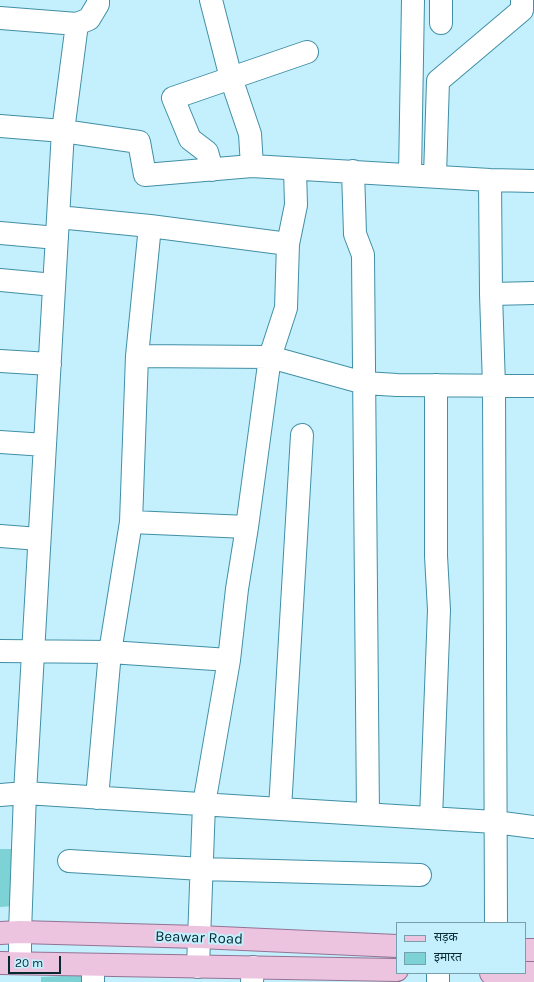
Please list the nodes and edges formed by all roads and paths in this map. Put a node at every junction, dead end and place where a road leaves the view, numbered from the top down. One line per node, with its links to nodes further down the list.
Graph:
1 (98, 0): 6 (street)
2 (211, 0): 8 (street)
3 (413, 0): 15 (street)
4 (522, 0): 16 (street)
5 (0, 17): 6 (street)
6 (77, 24): 10 (street)
7 (307, 52): 8 (street)
8 (231, 78): 11 (street); 13 (street)
9 (0, 126): 10 (street)
10 (63, 131): 13 (street); 19 (street)
11 (252, 166): 12 (street); 13 (street)
12 (295, 169): 14 (street); 23 (street)
13 (212, 170)
14 (353, 171): 15 (street); 32 (street)
15 (410, 175): 16 (street)
16 (435, 176): 17 (street)
17 (490, 180): 18 (street); 27 (street)
18 (534, 181)
19 (58, 216): 20 (street); 22 (street)
20 (150, 226): 23 (street); 28 (street)
21 (0, 233): 22 (street)
22 (57, 238): 25 (street)
23 (288, 244): 29 (street)
24 (0, 280): 25 (street)
25 (54, 285): 31 (street)
26 (534, 293): 27 (street)
27 (491, 294): 34 (street)
28 (138, 356): 29 (street); 39 (street)
29 (270, 357): 32 (street); 40 (street)
30 (0, 361): 31 (street)
31 (50, 364): 38 (street)
32 (364, 383): 33 (street); 52 (street)
33 (436, 385): 34 (street); 53 (street)
34 (494, 386): 35 (street); 54 (street)
35 (534, 386)
36 (302, 435): 51 (street)
37 (0, 442): 38 (street)
38 (45, 445): 42 (street)
39 (131, 522): 40 (street); 45 (street)
40 (247, 527): 46 (street)
41 (0, 536): 42 (street)
42 (39, 539): 44 (street)
43 (0, 651): 44 (street)
44 (33, 652): 45 (street); 47 (street)
45 (110, 652): 46 (street); 49 (street)
46 (229, 660): 50 (street)
47 (25, 793): 48 (street); 49 (street); 60 (street)
48 (0, 795)
49 (97, 798): 50 (street)
50 (204, 804): 51 (street); 57 (street)
51 (280, 809): 52 (street)
52 (368, 814): 53 (street)
53 (431, 818): 54 (street)
54 (495, 822): 55 (street); 59 (street)
55 (534, 827)
56 (69, 861): 57 (street)
57 (202, 869): 58 (street); 61 (street)
58 (420, 875)
59 (496, 922)
60 (10, 932): 61 (main road, Beawar Road); 63 (street)
61 (199, 937): 62 (main road, Beawar Road); 64 (street)
62 (396, 946)
63 (10, 963): 66 (main road, Beawar Road)
64 (198, 967): 66 (main road, Beawar Road); 67 (main road, Beawar Road)
65 (396, 970): 67 (main road, Beawar Road)
66 (93, 974)
67 (252, 975)

